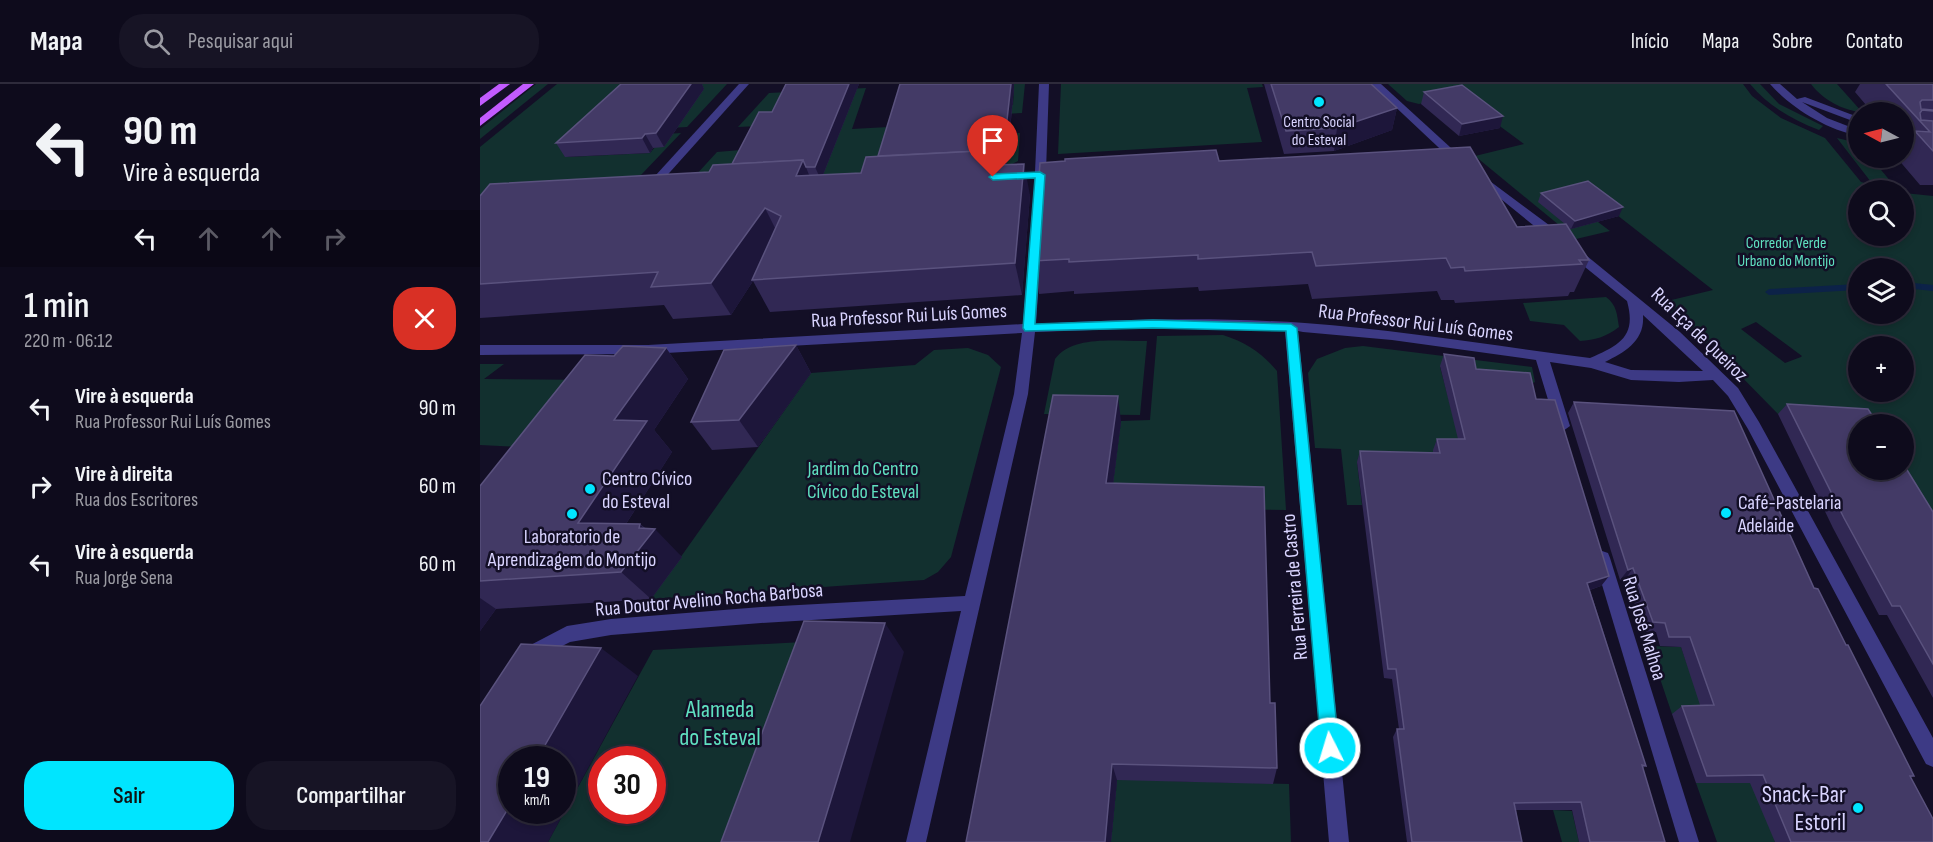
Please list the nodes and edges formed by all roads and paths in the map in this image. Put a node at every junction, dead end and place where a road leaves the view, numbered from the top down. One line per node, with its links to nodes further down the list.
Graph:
1 (505, 84): 7 (main road)
2 (529, 84): 9 (main road)
3 (744, 84): 14 (street)
4 (1044, 84): 12 (street)
5 (1376, 84): 17 (street, Rua Eça de Queiroz)
6 (1778, 88): 8 (street); 10 (street)
7 (480, 103)
8 (1848, 116)
9 (480, 123)
10 (1848, 129)
11 (1076, 172): 12 (street)
12 (1040, 175): 13 (street); 15 (street)
13 (993, 177)
14 (649, 196)
15 (1039, 196)
16 (1036, 238): 18 (street)
17 (1632, 298): 22 (street); 23 (street, Rua Eça de Queiroz)
18 (1029, 328): 19 (street, Rua Professor Rui Luís Gomes); 20 (street, Rua Professor Rui Luís Gomes); 26 (street)
19 (1291, 328): 21 (street, Rua Professor Rui Luís Gomes); 30 (street, Rua Ferreira de Castro)
20 (480, 350)
21 (1542, 357): 22 (street, Rua Professor Rui Luís Gomes); 24 (street)
22 (1591, 363): 23 (street, Rua Professor Rui Luís Gomes)
23 (1717, 375): 28 (street, Rua Eça de Queiroz)
24 (1569, 447)
25 (1595, 536): 31 (street, Rua José Malhoa)
26 (972, 603): 27 (street, Rua Doutor Avelino Rocha Barbosa); 29 (street)
27 (513, 668)
28 (1933, 757)
29 (916, 842)
30 (1339, 842)
31 (1689, 842)

